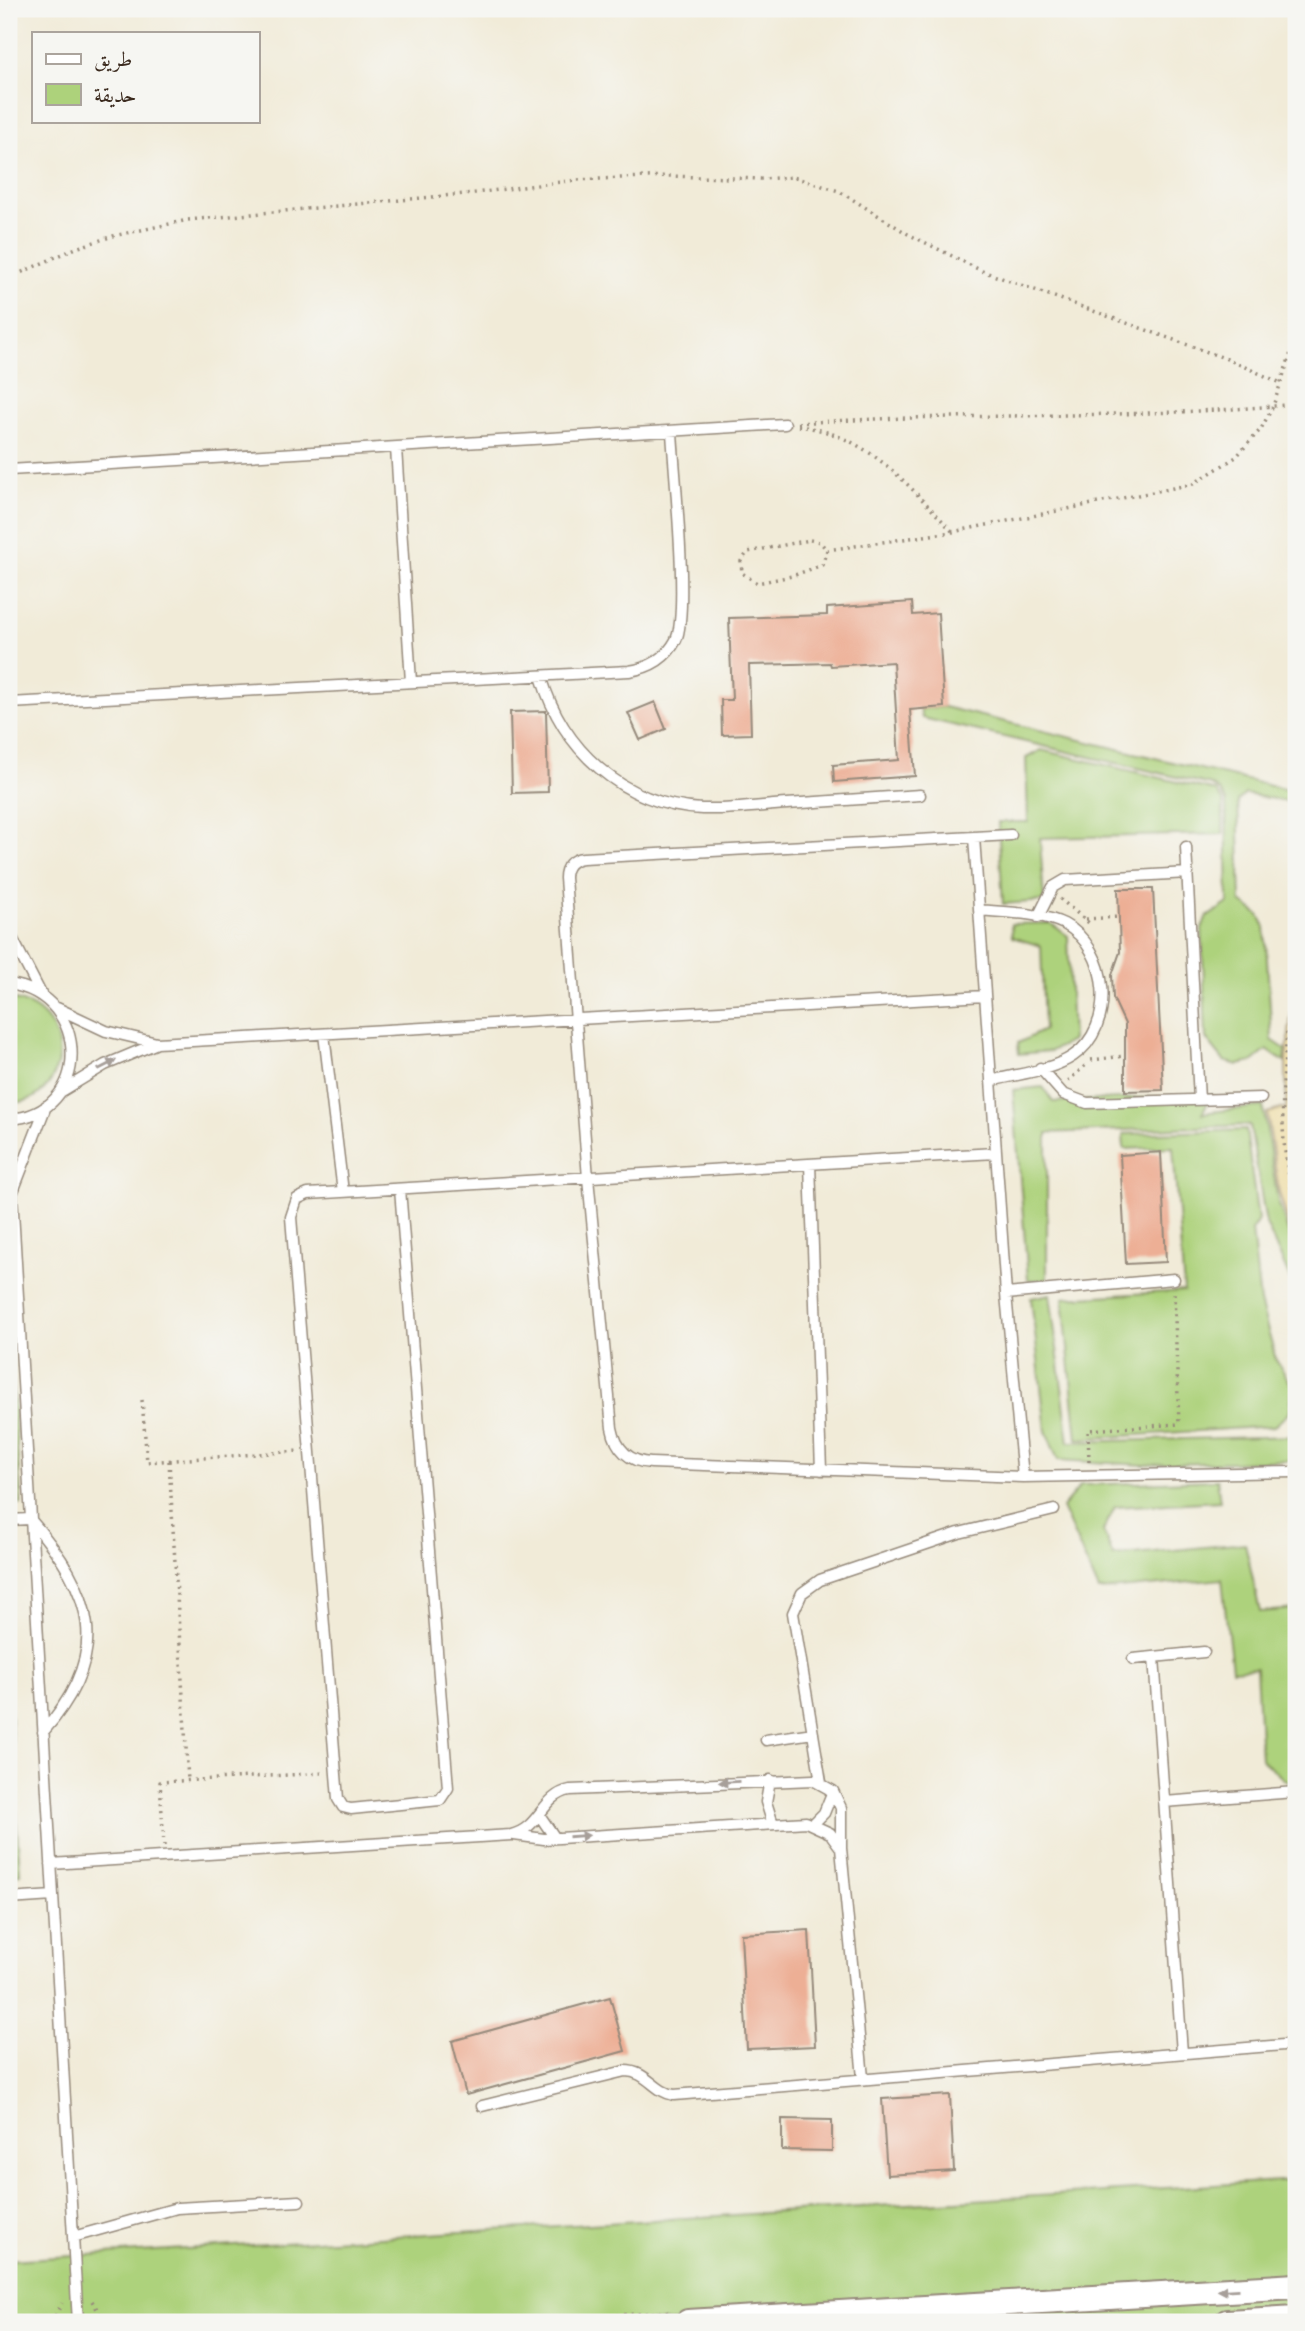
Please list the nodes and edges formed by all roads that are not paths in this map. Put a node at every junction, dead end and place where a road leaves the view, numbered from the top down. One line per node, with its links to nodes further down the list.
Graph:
1 (785, 424): 2 (lane)
2 (672, 432): 3 (lane); 5 (lane)
3 (396, 448): 4 (lane); 6 (lane)
4 (9, 470)
5 (541, 676): 6 (lane); 8 (lane)
6 (411, 682): 7 (lane)
7 (9, 703)
8 (920, 795)
9 (1011, 835): 10 (lane)
10 (974, 837): 13 (lane); 20 (lane)
11 (1186, 847): 12 (lane)
12 (1188, 873): 14 (lane); 27 (lane)
13 (979, 910): 14 (lane); 18 (lane)
14 (1038, 917): 23 (lane)
15 (9, 932): 17 (lane)
16 (9, 984): 17 (lane)
17 (42, 994): 19 (lane)
18 (985, 996): 20 (lane); 24 (lane)
19 (57, 1008): 22 (lane); 25 (lane)
20 (575, 1020): 21 (lane); 32 (lane)
21 (324, 1034): 22 (lane); 35 (lane)
22 (157, 1043): 25 (lane, one-way to 22)
23 (1040, 1068): 24 (lane); 27 (lane)
24 (991, 1080): 30 (lane)
25 (59, 1093): 28 (lane)
26 (1261, 1098): 27 (lane)
27 (1199, 1100)
28 (46, 1106): 29 (lane); 34 (lane)
29 (9, 1119)
30 (996, 1153): 31 (lane); 37 (lane)
31 (810, 1164): 32 (lane); 38 (lane)
32 (588, 1178): 33 (lane); 38 (lane)
33 (400, 1189): 35 (lane); 35 (lane)
34 (10, 1191): 42 (lane)
35 (343, 1192)
36 (1174, 1279): 37 (lane)
37 (1006, 1294): 40 (lane)
38 (821, 1469): 40 (lane)
39 (1296, 1472): 40 (lane)
40 (1023, 1477)
41 (1054, 1510): 48 (lane)
42 (30, 1519): 43 (lane); 47 (lane); 47 (lane)
43 (9, 1520)
44 (1204, 1652): 45 (lane)
45 (1154, 1657): 46 (lane); 54 (lane)
46 (1133, 1659)
47 (43, 1732): 61 (lane)
48 (813, 1733): 49 (lane); 51 (lane)
49 (766, 1740)
50 (770, 1780): 51 (lane); 55 (lane, one-way to 55); 56 (lane)
51 (821, 1782): 52 (lane)
52 (832, 1791): 57 (lane); 60 (lane)
53 (1296, 1793): 54 (lane)
54 (1164, 1802): 65 (lane)
55 (540, 1815): 58 (lane); 59 (lane)
56 (773, 1824): 57 (lane); 59 (lane, one-way to 56)
57 (814, 1824): 60 (lane)
58 (511, 1835): 59 (lane); 61 (lane)
59 (555, 1838)
60 (841, 1848): 66 (lane)
61 (51, 1864): 62 (lane)
62 (53, 1896): 63 (lane); 69 (lane)
63 (9, 1899)
64 (1296, 2044): 65 (lane)
65 (1182, 2053): 66 (lane)
66 (863, 2078): 67 (lane)
67 (482, 2106)
68 (299, 2202): 69 (lane)
69 (73, 2237): 74 (lane)
70 (1296, 2286): 71 (street, one-way to 71)
71 (1122, 2297): 73 (street); 76 (street)
72 (1296, 2318): 77 (street)
73 (719, 2321): 75 (street)
74 (78, 2322)
75 (688, 2322)
76 (1019, 2322)
77 (1227, 2322)

